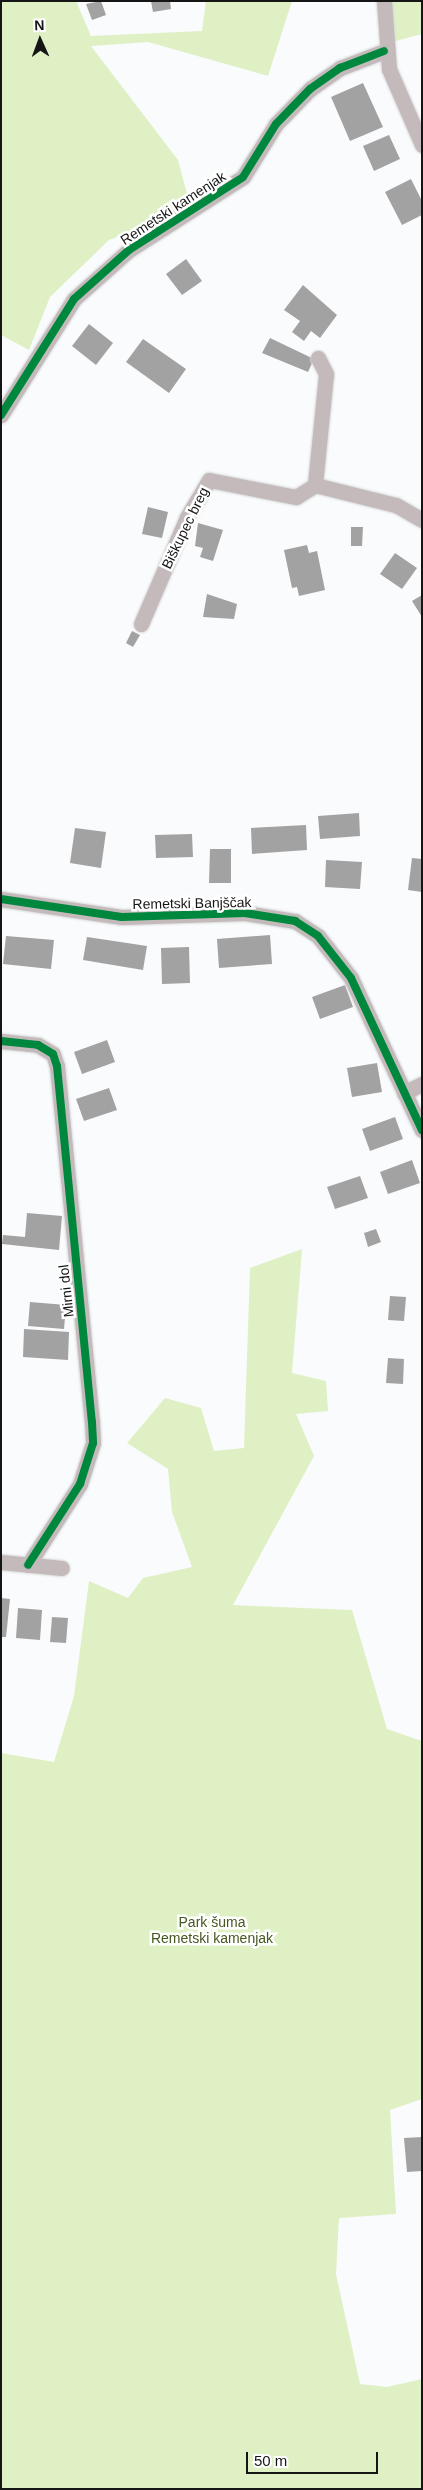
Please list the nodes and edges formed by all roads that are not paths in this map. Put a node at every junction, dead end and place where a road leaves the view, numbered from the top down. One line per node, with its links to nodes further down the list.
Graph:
1 (384, 1): 2 (street)
2 (384, 51): 3 (street); 5 (street, Remetski kamenjak)
3 (422, 145)
4 (318, 358): 6 (street)
5 (1, 415)
6 (315, 485): 7 (street); 8 (street, Biškupec breg)
7 (422, 520)
8 (141, 624)
9 (1, 899): 12 (street, Remetski Banjščak)
10 (1, 1041): 15 (street, Mirni dol)
11 (422, 1084): 12 (street)
12 (404, 1093): 13 (street, Remetski Banjščak)
13 (422, 1130)
14 (1, 1562): 15 (street)
15 (28, 1565): 16 (street)
16 (62, 1568)

